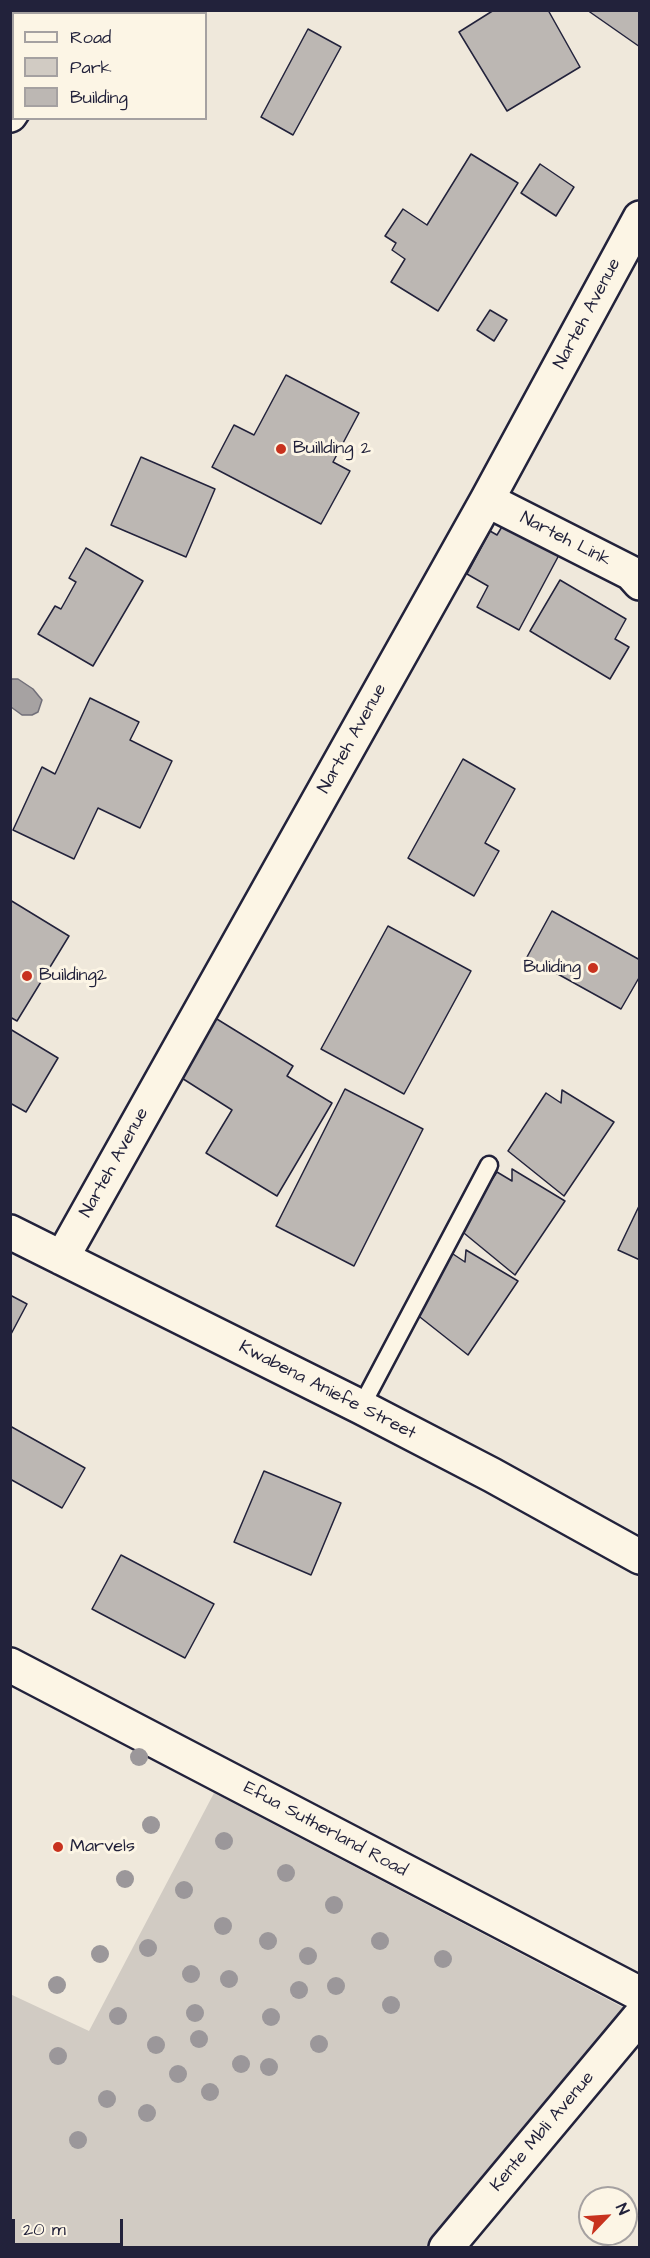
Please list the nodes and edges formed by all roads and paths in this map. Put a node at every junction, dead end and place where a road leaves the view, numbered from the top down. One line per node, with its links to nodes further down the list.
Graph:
1 (639, 218): 2 (street, Narteh Avenue)
2 (487, 500): 3 (street, Narteh Link); 6 (street, Narteh Avenue)
3 (639, 583)
4 (489, 1166): 7 (lane)
5 (10, 1232): 6 (street, Kwabena Aniefe Street)
6 (62, 1258): 7 (street, Kwabena Aniefe Street)
7 (361, 1407): 8 (street, Kwabena Aniefe Street)
8 (639, 1557)
9 (10, 1665): 10 (street, Efua Sutherland Road)
10 (639, 1994)
11 (639, 2016): 12 (street, Kente Mbli Avenue)
12 (446, 2247)

